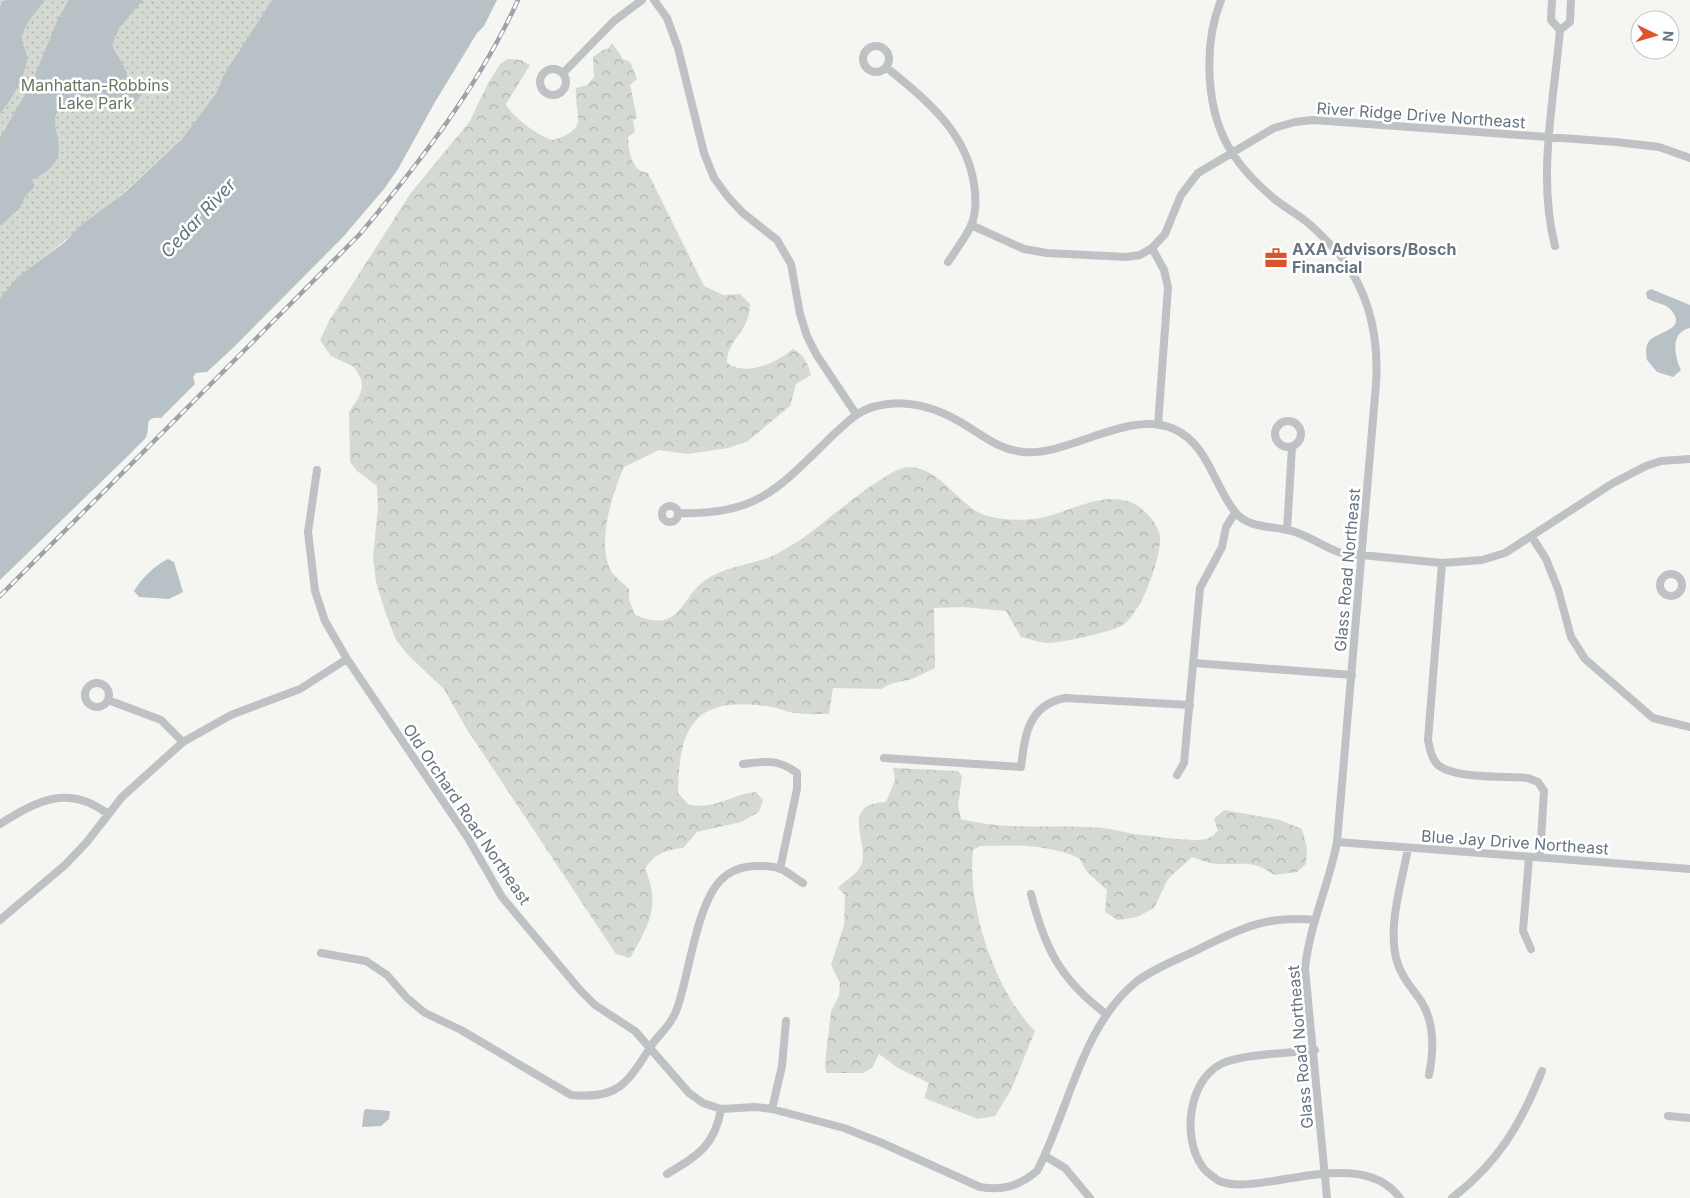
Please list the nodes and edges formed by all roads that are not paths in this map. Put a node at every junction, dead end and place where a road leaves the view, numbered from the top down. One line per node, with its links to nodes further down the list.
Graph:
1 (642, 0): 8 (street)
2 (654, 0): 16 (street)
3 (1220, 0): 10 (street, Glass Road Northeast)
4 (1552, 0): 6 (street)
5 (1571, 0): 6 (street)
6 (1560, 30): 9 (street)
7 (886, 67): 12 (street)
8 (563, 73)
9 (1550, 138): 10 (street, River Ridge Drive Northeast); 11 (street, River Ridge Drive Northeast); 13 (street)
10 (1232, 153): 14 (street, River Ridge Drive Northeast); 25 (street, Glass Road Northeast)
11 (1690, 158)
12 (972, 225): 14 (street, River Ridge Drive Northeast); 15 (street)
13 (1556, 246)
14 (1152, 248): 17 (street)
15 (948, 262)
16 (856, 414): 17 (street); 21 (street)
17 (1158, 425): 22 (street)
18 (1292, 447): 23 (street)
19 (1690, 459): 24 (street)
20 (318, 470): 27 (street, Old Orchard Road Northeast)
21 (678, 513)
22 (1235, 513): 23 (street); 28 (street)
23 (1287, 530): 25 (street)
24 (1532, 537): 26 (street); 32 (street)
25 (1362, 555): 26 (street); 29 (street, Glass Road Northeast)
26 (1442, 563): 42 (street)
27 (348, 659): 33 (street); 53 (street, Old Orchard Road Northeast)
28 (1194, 663): 29 (street); 31 (street)
29 (1352, 675): 39 (street, Glass Road Northeast)
30 (108, 700): 33 (street)
31 (1190, 705): 34 (street); 36 (street)
32 (1690, 727)
33 (183, 742): 37 (street)
34 (884, 758)
35 (743, 764): 43 (street)
36 (1177, 775)
37 (108, 814): 38 (street); 47 (street)
38 (0, 824)
39 (1337, 842): 40 (street, Blue Jay Drive Northeast); 48 (street, Glass Road Northeast)
40 (1408, 848): 41 (street, Blue Jay Drive Northeast); 56 (street)
41 (1528, 857): 42 (street, Blue Jay Drive Northeast); 49 (street)
42 (1540, 857): 44 (street, Blue Jay Drive Northeast)
43 (780, 869): 45 (street); 53 (street)
44 (1690, 869)
45 (803, 883)
46 (1031, 894): 51 (street)
47 (0, 920)
48 (1315, 920): 51 (street, Old Orchard Road Northeast); 54 (street, Glass Road Northeast)
49 (1531, 948)
50 (322, 953): 53 (street)
51 (1106, 1014): 61 (street, Old Orchard Road Northeast)
52 (786, 1021): 58 (street)
53 (650, 1047): 57 (street, Old Orchard Road Northeast)
54 (1315, 1050): 63 (street, Glass Road Northeast); 63 (street)
55 (1542, 1071): 67 (street)
56 (1429, 1075)
57 (721, 1109): 58 (street, Old Orchard Road Northeast); 62 (street)
58 (772, 1109): 61 (street, Old Orchard Road Northeast)
59 (1668, 1116): 60 (street)
60 (1690, 1118)
61 (1045, 1156): 64 (street)
62 (667, 1174)
63 (1325, 1177): 65 (street, Glass Road Northeast); 66 (street)
64 (1090, 1198)
65 (1327, 1198)
66 (1400, 1198)
67 (1452, 1198)

